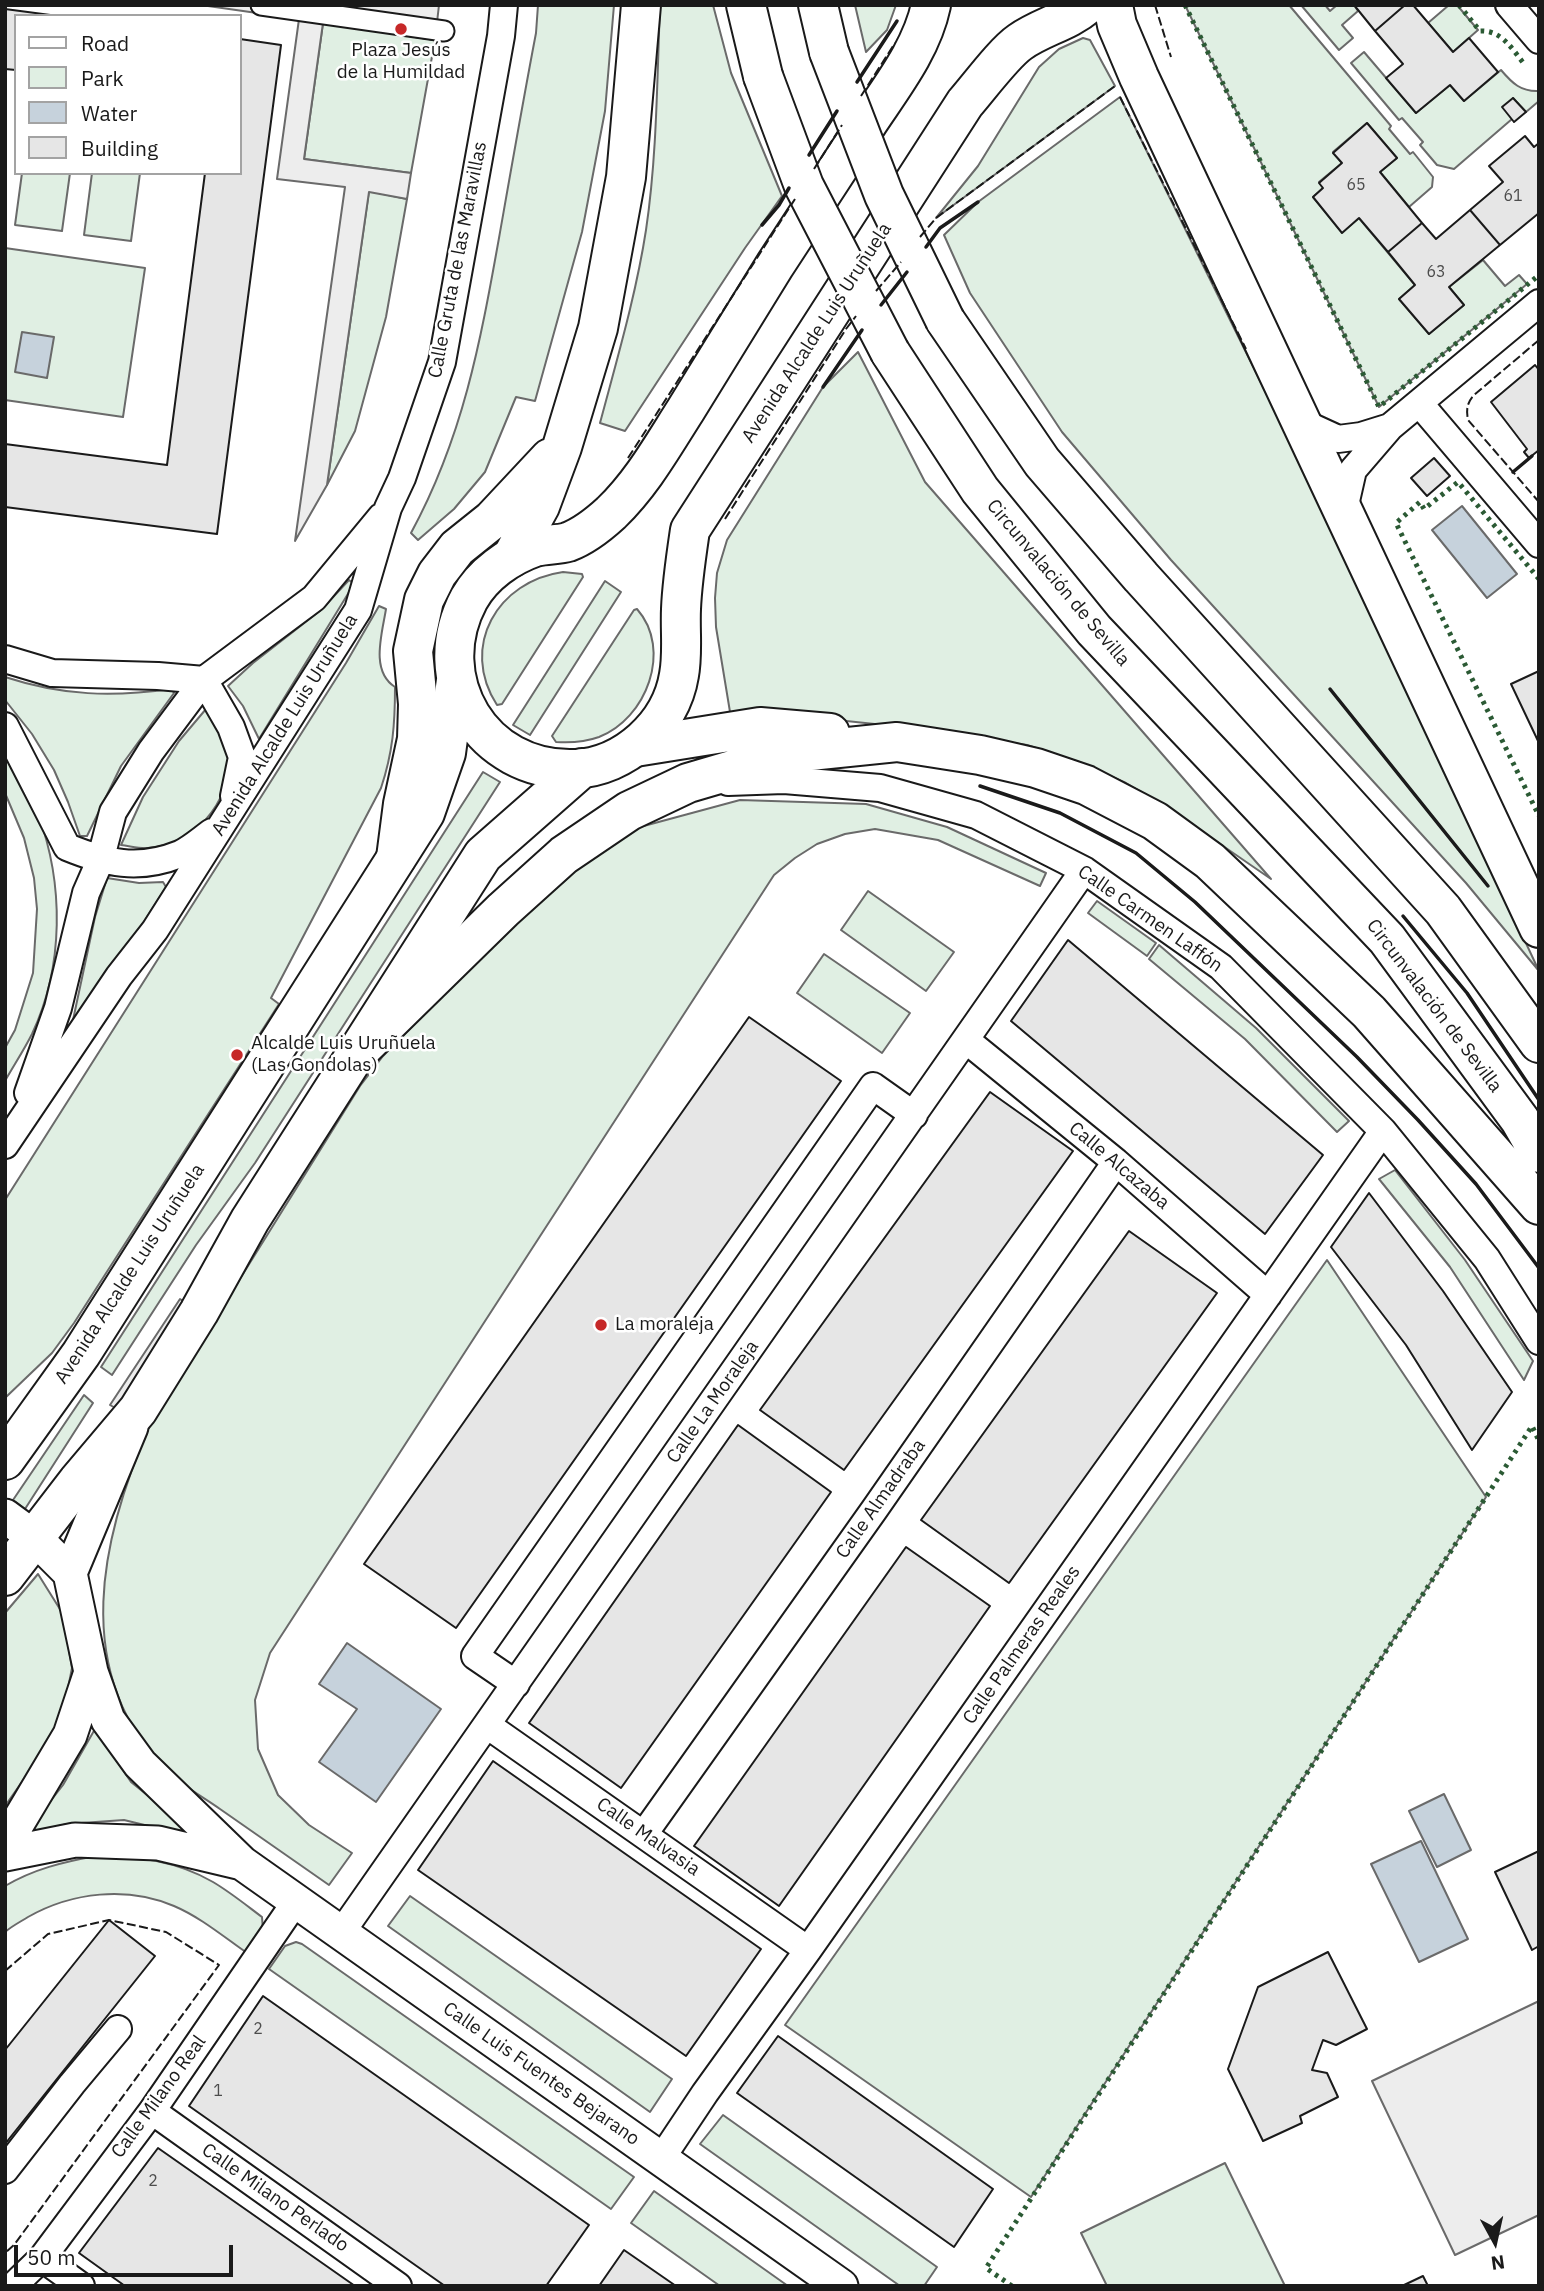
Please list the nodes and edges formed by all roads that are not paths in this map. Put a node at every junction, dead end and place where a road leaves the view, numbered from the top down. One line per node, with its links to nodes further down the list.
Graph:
1 (261, 5): 10 (street)
2 (504, 5): 17 (street, Calle Gruta de las Maravillas)
3 (641, 5): 16 (main road)
4 (746, 5): 40 (main road, Circunvalación de Sevilla, bridge)
5 (818, 5): 35 (main road, bridge)
6 (931, 5): 20 (main road)
7 (1087, 5): 26 (main road, Avenida Alcalde Luis Uruñuela)
8 (1113, 5): 14 (main road)
9 (1509, 5): 11 (street)
10 (444, 32)
11 (1539, 40)
12 (1539, 303): 13 (street)
13 (1420, 404): 15 (street); 19 (street)
14 (1301, 422): 15 (street); 18 (main road)
15 (1391, 427): 18 (street)
16 (562, 447): 20 (main road); 30 (main road)
17 (388, 508): 23 (street, Avenida Alcalde Luis Uruñuela); 29 (street, Avenida Alcalde Luis Uruñuela)
18 (1343, 514): 33 (main road)
19 (1539, 544)
20 (512, 557): 22 (main road)
21 (5, 659): 23 (street)
22 (456, 678): 27 (main road); 30 (main road, Avenida Alcalde Luis Uruñuela)
23 (204, 680): 29 (street); 31 (street, Avenida Alcalde Luis Uruñuela)
24 (5, 726): 31 (street)
25 (897, 742): 26 (main road); 28 (main road); 42 (main road)
26 (635, 747): 27 (main road)
27 (582, 768): 36 (main road)
28 (688, 783): 32 (street, Calle Carmen Laffón); 36 (main road)
29 (226, 818): 31 (street); 39 (street, Avenida Alcalde Luis Uruñuela)
30 (396, 858): 46 (main road, Avenida Alcalde Luis Uruñuela)
31 (100, 861): 39 (street, Avenida Alcalde Luis Uruñuela)
32 (1084, 870): 34 (street, Calle La Moraleja); 38 (street, Calle Carmen Laffón)
33 (1539, 928)
34 (966, 1040): 37 (street, Calle La Moraleja); 41 (street, Calle Alcazaba)
35 (1539, 1044)
36 (357, 1053): 45 (main road)
37 (914, 1115): 51 (street, Calle La Moraleja); 51 (street)
38 (1383, 1131): 43 (street, Calle Palmeras Reales); 44 (street, Calle Carmen Laffón)
39 (11, 1137)
40 (1539, 1153)
41 (1116, 1162): 43 (street, Calle Alcazaba); 53 (street, Calle Almadraba)
42 (1539, 1205)
43 (1268, 1295): 59 (street, Calle Palmeras Reales)
44 (1539, 1341)
45 (138, 1410): 47 (main road); 48 (street)
46 (5, 1460)
47 (20, 1527): 48 (street); 49 (main road)
48 (71, 1573): 50 (street)
49 (5, 1576)
50 (91, 1672): 54 (street); 56 (street)
51 (516, 1684): 52 (street, Calle La Moraleja)
52 (487, 1725): 53 (street, Calle Malvasia); 58 (street, Calle La Moraleja)
53 (644, 1834): 59 (street, Calle Malvasia)
54 (5, 1844)
55 (5, 1854): 56 (street)
56 (242, 1863): 57 (street, Calle Luis Fuentes Bejarano)
57 (296, 1901): 58 (street, Calle Luis Fuentes Bejarano); 61 (street, Calle Milano Real)
58 (341, 1933): 62 (street, Calle Luis Fuentes Bejarano)
59 (808, 1950): 62 (street, Calle Palmeras Reales)
60 (118, 2029): 63 (street)
61 (152, 2111): 64 (street, Calle Milano Real); 67 (street, Calle Milano Perlado)
62 (661, 2159): 68 (street, Calle Luis Fuentes Bejarano)
63 (5, 2170)
64 (42, 2258): 65 (street, Calle Milano Real); 66 (street)
65 (13, 2286)
66 (81, 2286)
67 (398, 2286)
68 (841, 2286)

